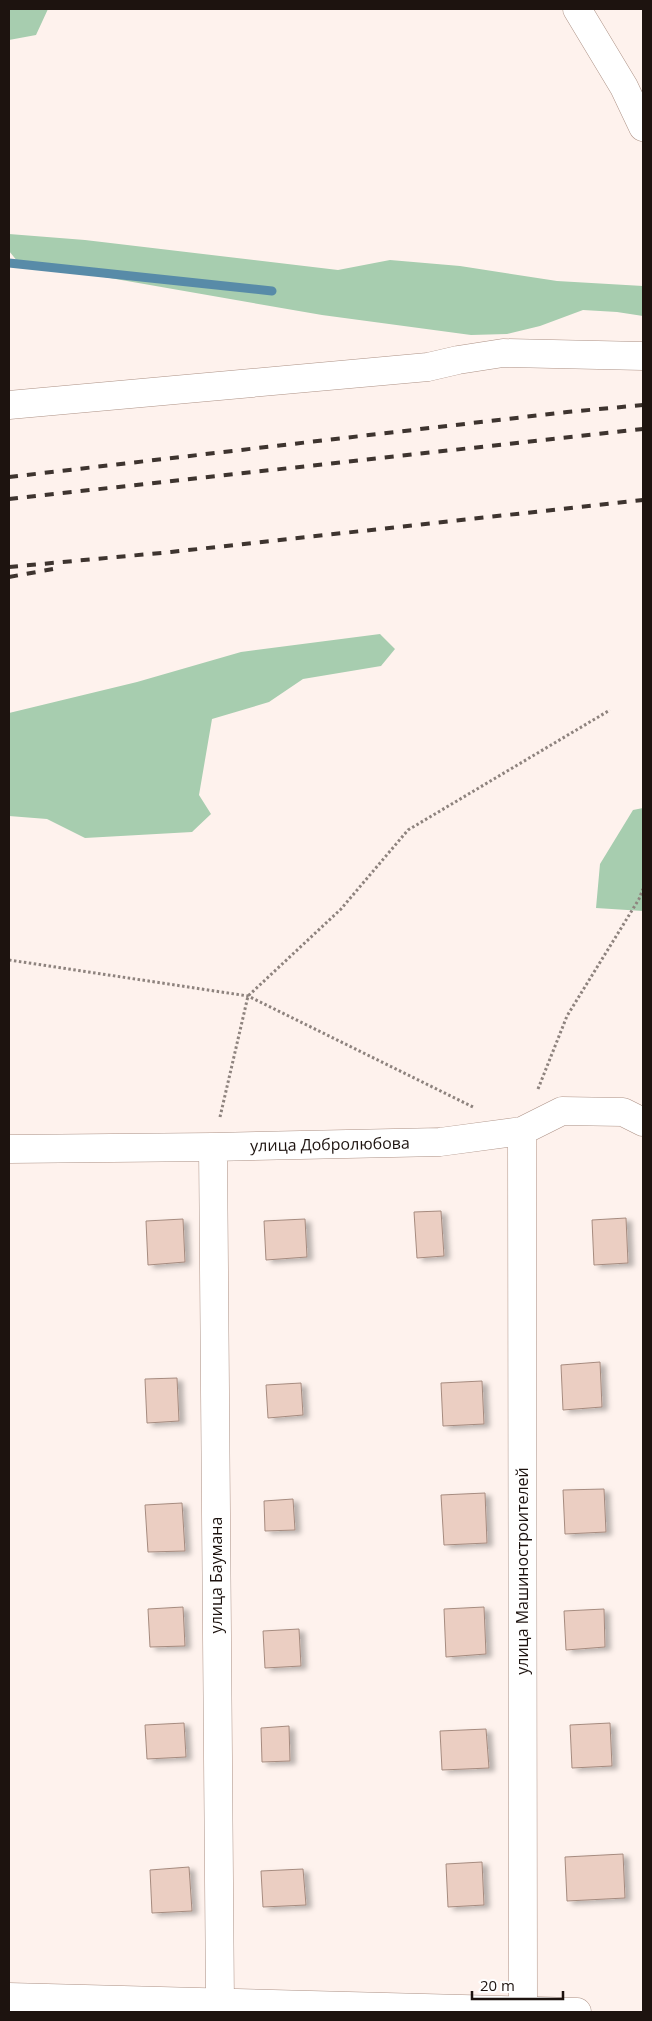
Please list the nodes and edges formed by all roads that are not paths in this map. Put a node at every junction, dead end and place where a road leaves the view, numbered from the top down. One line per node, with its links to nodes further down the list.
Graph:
1 (578, 9): 2 (street)
2 (643, 127)
3 (643, 356): 4 (street)
4 (9, 405)
5 (643, 1122): 6 (street, улица Добролюбова)
6 (522, 1131): 7 (street, улица Добролюбова); 11 (street, улица Машиностроителей)
7 (213, 1147): 8 (street, улица Добролюбова); 10 (street, улица Баумана)
8 (9, 1148)
9 (9, 1997): 10 (street)
10 (220, 2003): 11 (street)
11 (523, 2010): 12 (street)
12 (577, 2012)

